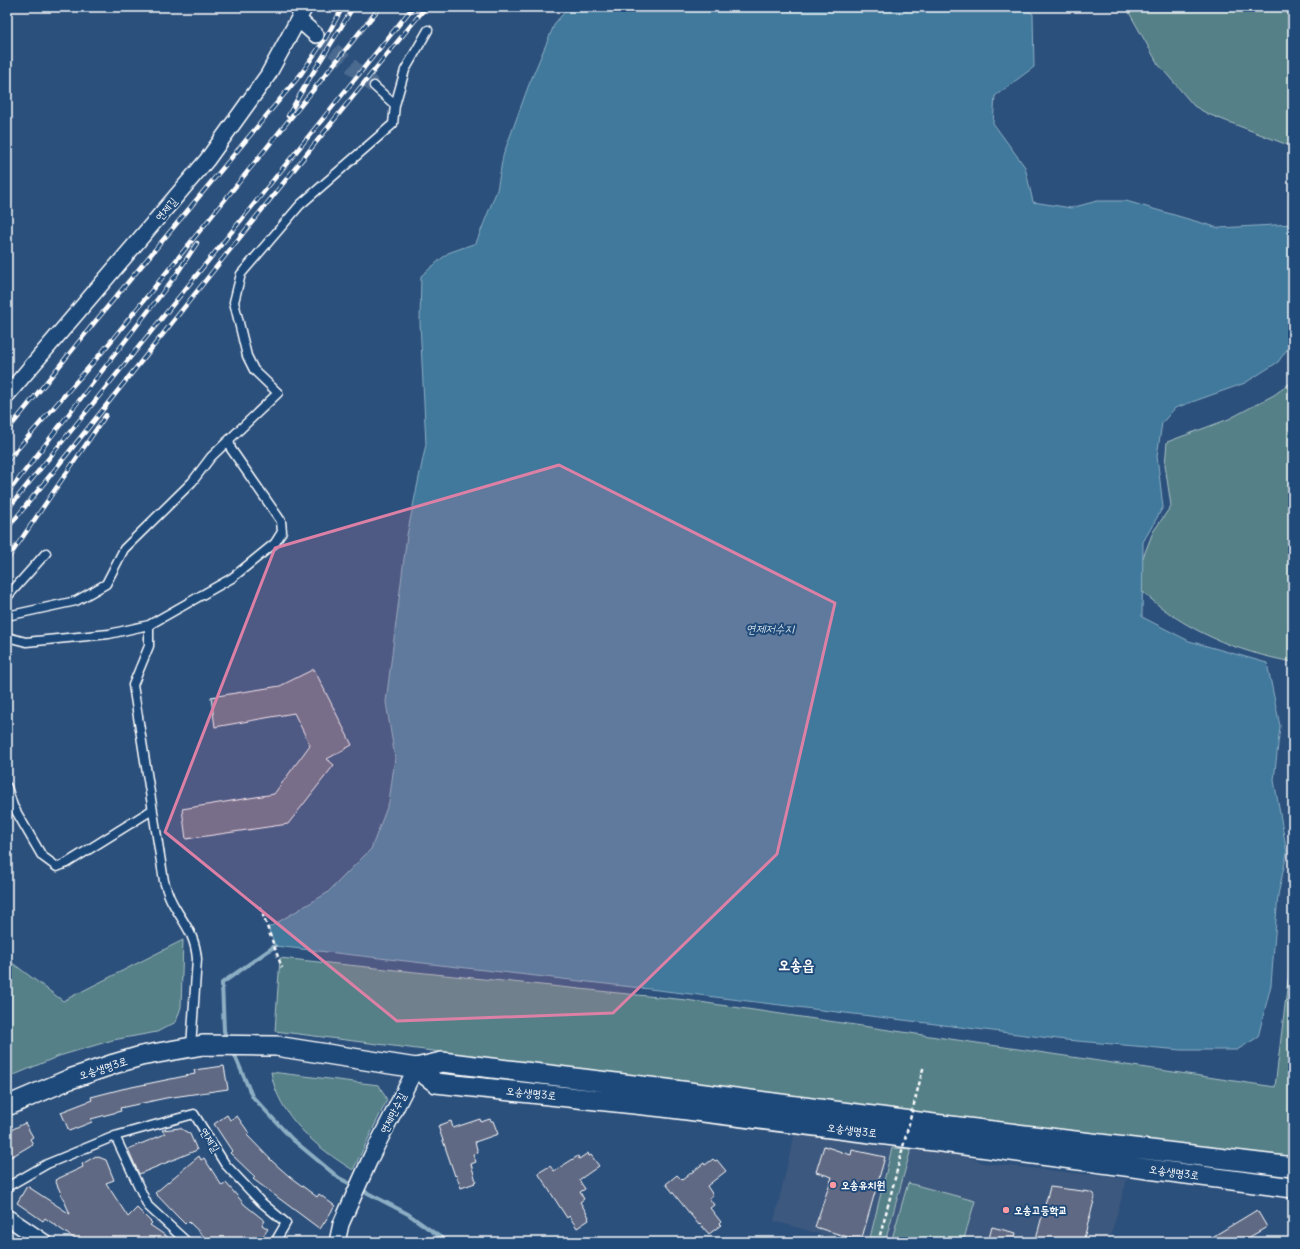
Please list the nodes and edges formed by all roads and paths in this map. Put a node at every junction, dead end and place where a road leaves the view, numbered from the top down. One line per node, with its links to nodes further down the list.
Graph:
1 (302, 13): 3 (street); 6 (street, 연제길)
2 (428, 30): 5 (lane)
3 (316, 35)
4 (374, 86): 5 (lane)
5 (395, 105): 7 (lane)
6 (7, 395)
7 (229, 440): 10 (lane); 11 (lane)
8 (46, 553): 9 (lane)
9 (7, 597)
10 (7, 616)
11 (149, 624): 12 (lane); 14 (lane)
12 (7, 637)
13 (7, 787): 14 (lane)
14 (152, 810): 17 (lane)
15 (260, 907): 16 (path)
16 (282, 968)
17 (197, 1046): 19 (street, 오송생명3로); 20 (street, 오송생명3로)
18 (924, 1065): 30 (path, bridge)
19 (416, 1068): 22 (street, 오송생명3로); 24 (street, 오송생명3로); 29 (street, 연제만수길)
20 (7, 1106)
21 (115, 1136): 23 (lane, 연제길); 27 (lane); 28 (lane, 연제길)
22 (1293, 1167)
23 (7, 1187)
24 (1293, 1188)
25 (7, 1217): 26 (street)
26 (44, 1242)
27 (187, 1242)
28 (275, 1242)
29 (338, 1242)
30 (878, 1242)

